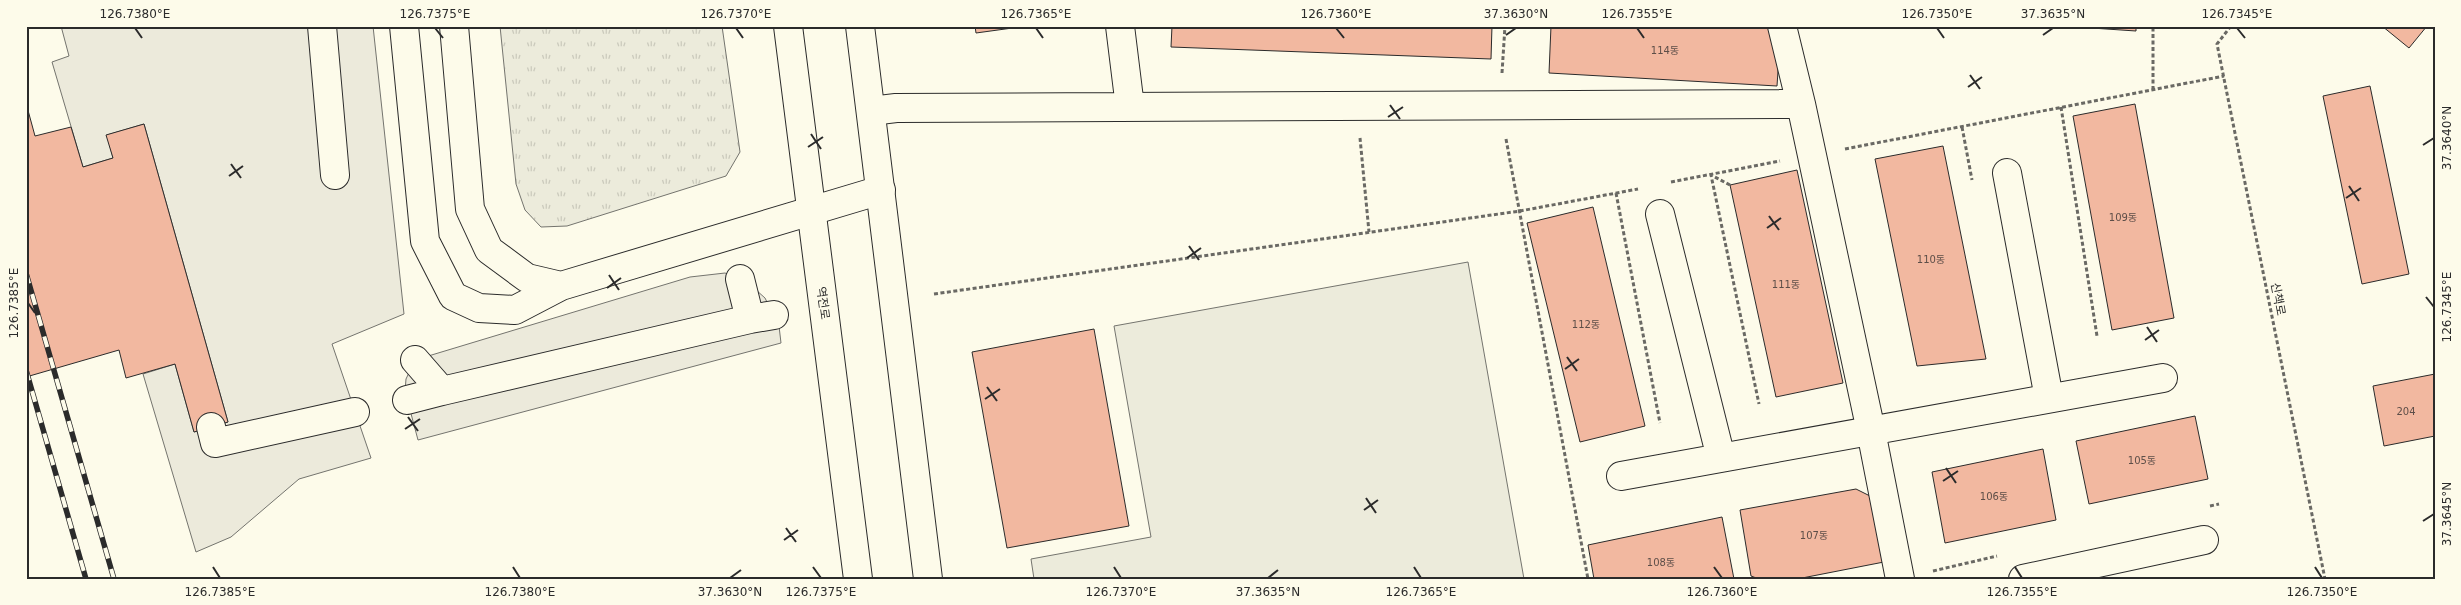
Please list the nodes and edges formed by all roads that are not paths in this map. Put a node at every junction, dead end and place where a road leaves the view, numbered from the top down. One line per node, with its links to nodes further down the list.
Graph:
1 (322, 26): 12 (street)
2 (404, 26): 17 (street)
3 (454, 26): 17 (street)
4 (788, 26): 14 (street, 역전로)
5 (860, 26): 10 (street)
6 (1120, 26): 9 (street)
7 (1782, 26): 8 (street)
8 (1801, 104): 9 (street); 25 (street)
9 (1130, 107): 10 (street)
10 (872, 111): 13 (street)
11 (2007, 173): 21 (street)
12 (335, 175)
13 (881, 190): 14 (street); 30 (street)
14 (810, 212): 17 (street); 29 (street, 역전로)
15 (1660, 214): 26 (street)
16 (740, 279): 20 (street)
17 (561, 286)
18 (415, 360): 20 (street)
19 (2162, 378): 21 (street)
20 (442, 391): 22 (street)
21 (2049, 398): 25 (street)
22 (407, 400)
23 (355, 412): 24 (street)
24 (211, 427)
25 (1871, 431): 26 (street); 31 (street)
26 (1720, 458): 27 (street)
27 (1621, 476)
28 (2204, 540): 32 (street)
29 (858, 579)
30 (928, 579)
31 (1900, 579)
32 (2023, 579)

